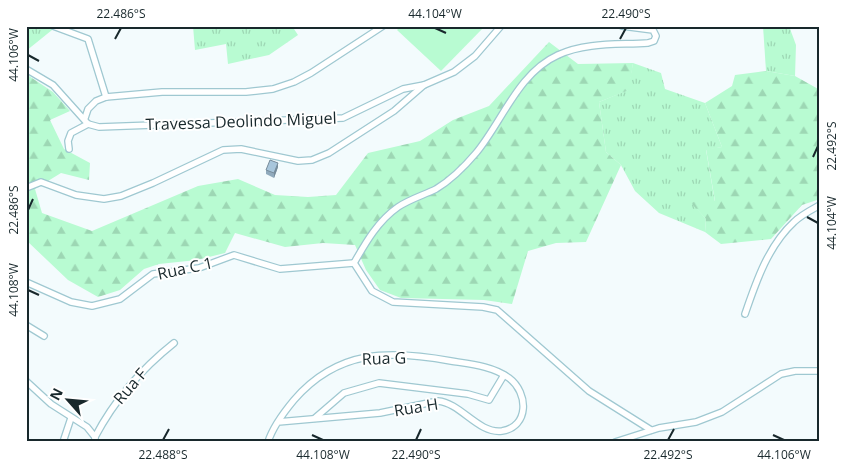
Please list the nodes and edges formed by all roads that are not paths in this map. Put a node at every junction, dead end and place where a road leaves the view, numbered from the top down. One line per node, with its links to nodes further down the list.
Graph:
1 (53, 26): 7 (street)
2 (383, 26): 7 (street)
3 (501, 26): 6 (street)
4 (622, 26): 12 (street)
5 (26, 69): 8 (street)
6 (424, 85): 8 (street, Travessa Deolindo Miguel); 10 (street)
7 (106, 97): 8 (street)
8 (86, 121): 9 (street)
9 (69, 149)
10 (26, 188)
11 (820, 205): 14 (street)
12 (354, 263): 13 (street, Rua C 1); 24 (street)
13 (26, 282)
14 (745, 314)
15 (26, 325): 16 (street)
16 (44, 336)
17 (174, 343): 25 (street, Rua F)
18 (820, 371): 24 (street)
19 (504, 375): 22 (street); 22 (street, Rua H); 23 (street, Rua G)
20 (26, 381): 21 (street, Rua F)
21 (71, 418): 25 (street, Rua F); 26 (street)
22 (315, 418): 23 (street, Rua H)
23 (278, 422): 27 (street, Rua G)
24 (651, 430): 28 (street)
25 (95, 439)
26 (63, 442)
27 (268, 442)
28 (615, 442)

